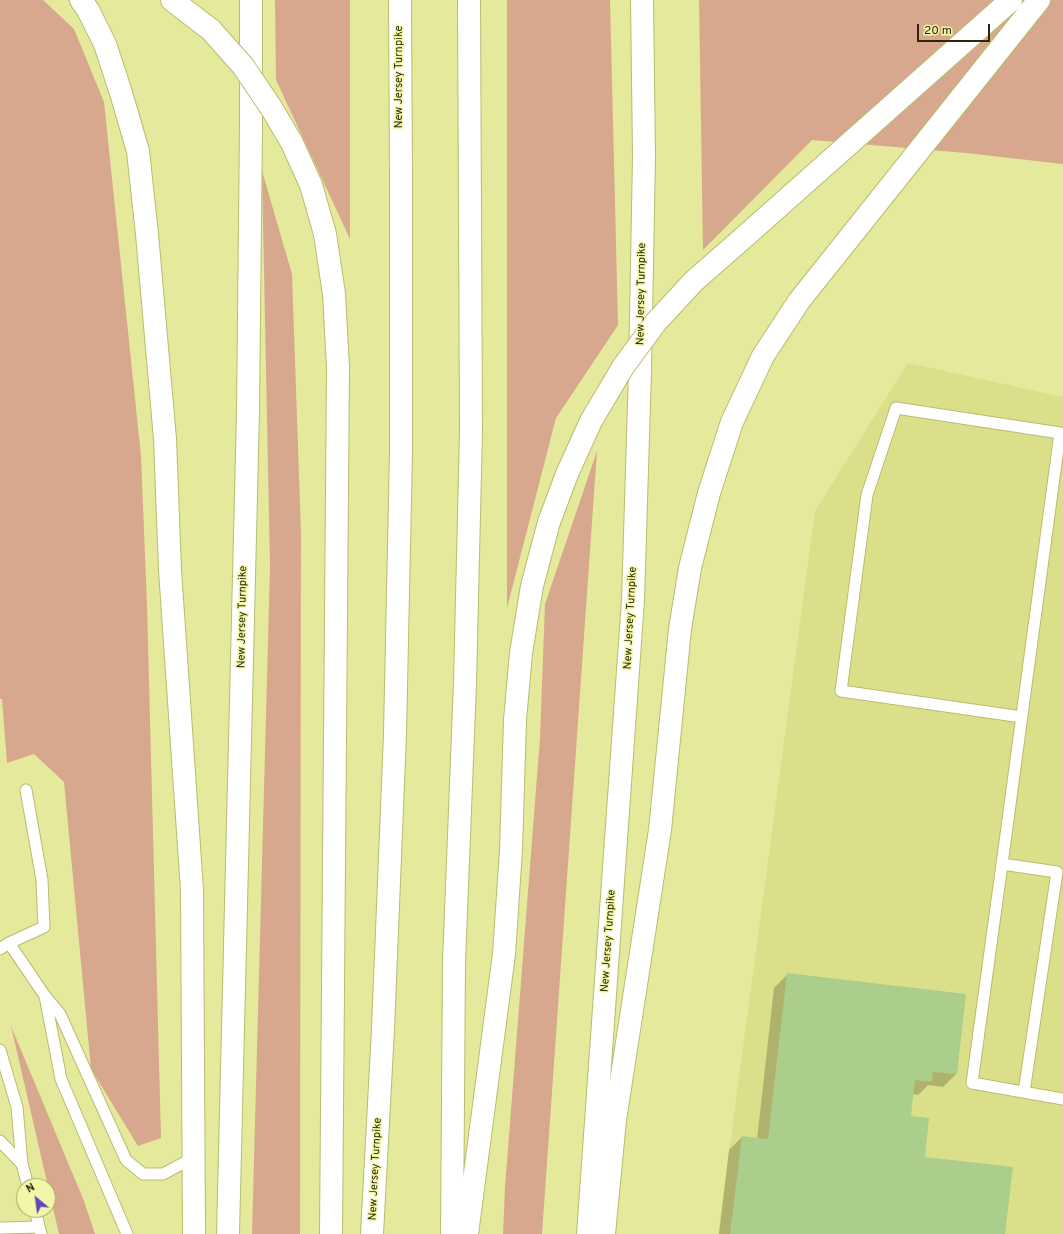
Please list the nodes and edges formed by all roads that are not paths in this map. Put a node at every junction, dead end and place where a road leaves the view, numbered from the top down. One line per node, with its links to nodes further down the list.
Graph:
1 (81, 0): 20 (highway)
2 (172, 0): 29 (highway, bridge)
3 (250, 0): 28 (highway, New Jersey Turnpike)
4 (400, 0): 30 (highway, New Jersey Turnpike)
5 (469, 0): 31 (highway)
6 (642, 0): 33 (highway, New Jersey Turnpike)
7 (1011, 0): 32 (highway, bridge)
8 (1039, 0): 34 (highway)
9 (1062, 434): 10 (lane); 10 (lane)
10 (1022, 717): 12 (lane)
11 (26, 790): 14 (lane)
12 (1002, 864): 13 (lane); 17 (lane)
13 (1060, 873): 17 (lane)
14 (5, 946): 15 (lane)
15 (45, 996): 20 (lane); 26 (lane)
16 (0, 1050): 21 (lane)
17 (1024, 1092): 18 (lane)
18 (1063, 1099)
19 (0, 1141): 21 (lane)
20 (193, 1158): 27 (highway)
21 (22, 1164): 22 (lane)
22 (26, 1178)
23 (36, 1218): 25 (lane)
24 (0, 1228): 25 (lane)
25 (40, 1230)
26 (127, 1234)
27 (194, 1234)
28 (228, 1234)
29 (331, 1234)
30 (372, 1234)
31 (452, 1234)
32 (467, 1234)
33 (588, 1234)
34 (604, 1234)

